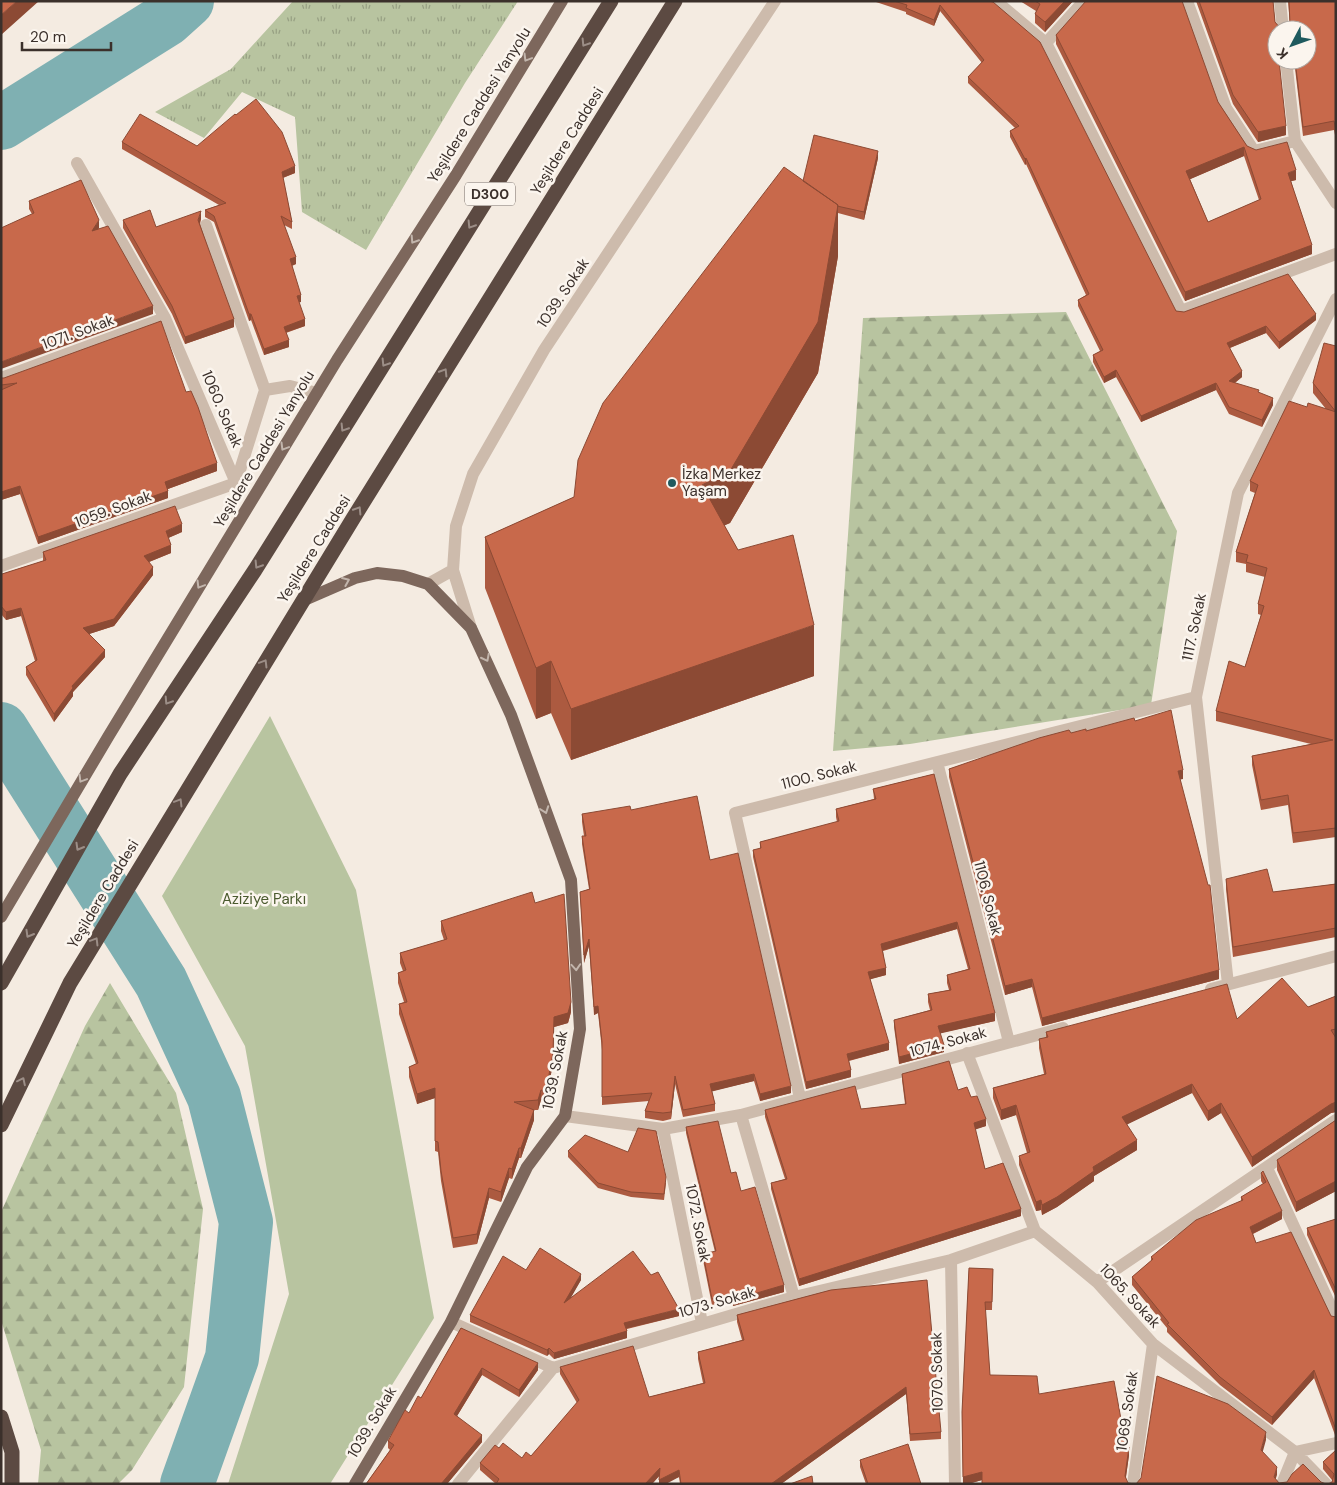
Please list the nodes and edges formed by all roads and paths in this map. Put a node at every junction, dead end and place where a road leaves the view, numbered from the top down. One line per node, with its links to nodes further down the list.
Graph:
1 (562, 1): 21 (main road, Yeşildere Caddesi Yanyolu, one-way to 21)
2 (611, 1): 32 (highway, D300, one-way to 32)
3 (675, 1): 26 (highway, Yeşildere Caddesi, one-way to 3)
4 (775, 1): 24 (street, 1039. Sokak)
5 (996, 1): 10 (street)
6 (1084, 1): 10 (street)
7 (1187, 1): 12 (street)
8 (1280, 1): 9 (street)
9 (1282, 20)
10 (1046, 43): 16 (street)
11 (1287, 70): 12 (street)
12 (1295, 141): 14 (street)
13 (76, 163): 18 (street, 1060. Sokak)
14 (1336, 203)
15 (206, 224): 20 (street)
16 (1336, 254)
17 (1336, 299): 28 (street, 1117. Sokak)
18 (165, 318): 19 (street, 1071. Sokak); 22 (street, 1060. Sokak)
19 (1, 378)
20 (265, 390): 21 (street); 22 (street, 1060. Sokak)
21 (317, 393): 30 (main road, Yeşildere Caddesi Yanyolu, one-way to 30)
22 (236, 483): 23 (street, 1059. Sokak)
23 (1, 566)
24 (453, 570): 25 (street); 27 (street, 1039. Sokak)
25 (428, 584): 26 (main road, 1039. Sokak, one-way to 25); 27 (main road, 1039. Sokak)
26 (302, 601): 42 (highway, Yeşildere Caddesi, one-way to 26)
27 (471, 628): 40 (main road, 1039. Sokak, one-way to 40)
28 (1196, 697): 29 (street, 1100. Sokak); 33 (street, 1117. Sokak)
29 (937, 762): 36 (street, 1106. Sokak); 38 (street, 1100. Sokak)
30 (1, 917)
31 (1336, 956): 33 (street)
32 (1, 983)
33 (1228, 984): 34 (street)
34 (1200, 992)
35 (1076, 1025): 36 (street, 1074. Sokak)
36 (1009, 1042): 37 (street, 1074. Sokak)
37 (967, 1054): 38 (street, 1074. Sokak); 45 (street, 1065. Sokak)
38 (800, 1098): 39 (street, 1074. Sokak)
39 (741, 1115): 43 (street, 1074. Sokak); 48 (street)
40 (564, 1116): 43 (street, 1074. Sokak); 50 (main road, 1039. Sokak)
41 (1336, 1120): 44 (street)
42 (1, 1125)
43 (663, 1129): 51 (street, 1072. Sokak)
44 (1268, 1168): 47 (street); 49 (street)
45 (1035, 1231): 46 (street, 1073. Sokak); 47 (street, 1065. Sokak)
46 (951, 1260): 48 (street, 1073. Sokak); 60 (street, 1070. Sokak)
47 (1098, 1282): 52 (street, 1065. Sokak)
48 (794, 1297): 51 (street, 1073. Sokak)
49 (1336, 1318)
50 (450, 1322): 53 (street); 58 (main road, 1039. Sokak)
51 (702, 1323): 53 (street, 1073. Sokak)
52 (1153, 1344): 56 (street, 1065. Sokak); 61 (street, 1069. Sokak)
53 (553, 1368): 59 (street)
54 (1, 1417): 57 (highway)
55 (1336, 1443): 56 (street)
56 (1295, 1452): 62 (street); 63 (street, 1065. Sokak)
57 (12, 1484)
58 (355, 1484)
59 (458, 1484)
60 (954, 1484)
61 (1133, 1484)
62 (1282, 1484)
63 (1326, 1484)

